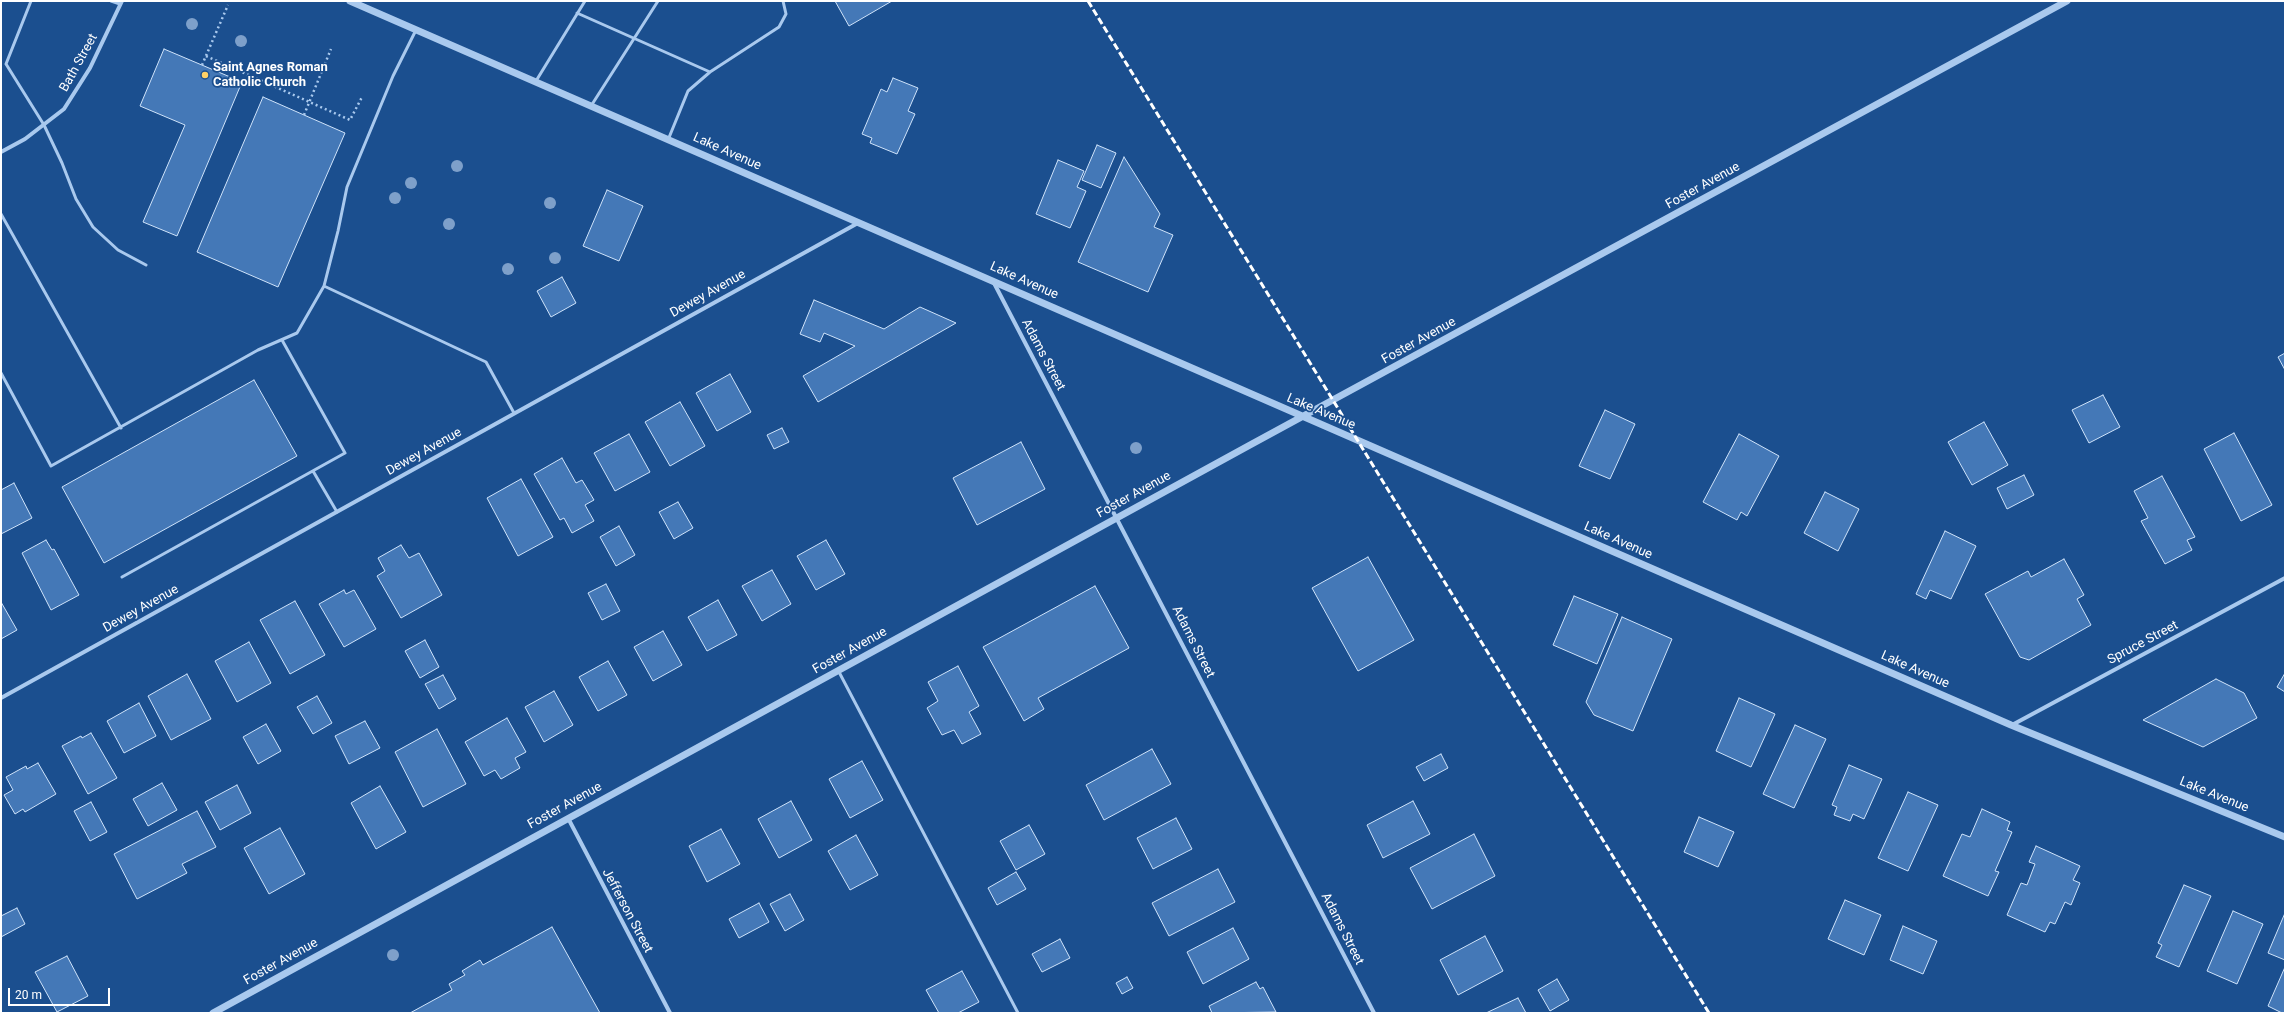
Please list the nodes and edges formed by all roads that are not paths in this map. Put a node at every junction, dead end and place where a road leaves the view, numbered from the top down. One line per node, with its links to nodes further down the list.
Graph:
1 (31, 1): 15 (lane)
2 (111, 1): 8 (lane)
3 (350, 1): 10 (street, Lake Avenue)
4 (586, 1): 9 (lane)
5 (658, 1): 11 (lane)
6 (783, 1): 12 (lane)
7 (2067, 1): 26 (street, Foster Avenue)
8 (121, 3): 15 (street, Bath Street)
9 (577, 13): 11 (lane); 13 (lane)
10 (416, 30): 13 (street, Lake Avenue); 22 (lane)
11 (634, 39): 12 (lane); 14 (lane)
12 (710, 72): 16 (lane)
13 (536, 82): 14 (street, Lake Avenue)
14 (591, 106): 16 (street, Lake Avenue)
15 (44, 125): 17 (street, Bath Street); 20 (lane)
16 (668, 140): 19 (street, Lake Avenue)
17 (1, 152)
18 (1, 214): 27 (lane)
19 (858, 223): 21 (street, Lake Avenue); 25 (street, Dewey Avenue)
20 (146, 265)
21 (993, 280): 26 (street, Lake Avenue); 30 (street, Adams Street)
22 (324, 286): 23 (lane); 25 (lane)
23 (282, 340): 27 (lane); 28 (lane)
24 (1, 373): 27 (lane)
25 (514, 413): 29 (street, Dewey Avenue)
26 (1302, 417): 30 (street, Foster Avenue); 35 (street, Lake Avenue)
27 (121, 428)
28 (313, 471): 29 (lane); 31 (lane)
29 (337, 512): 34 (street, Dewey Avenue)
30 (1117, 518): 33 (street, Foster Avenue); 41 (street, Adams Street)
31 (122, 577)
32 (2285, 578): 35 (street, Spruce Street)
33 (839, 672): 36 (street, Foster Avenue); 40 (lane)
34 (1, 698)
35 (2011, 725): 37 (street, Lake Avenue)
36 (568, 818): 38 (street, Foster Avenue); 39 (street, Jefferson Street)
37 (2285, 836)
38 (213, 1013)
39 (670, 1013)
40 (1018, 1013)
41 (1374, 1013)

